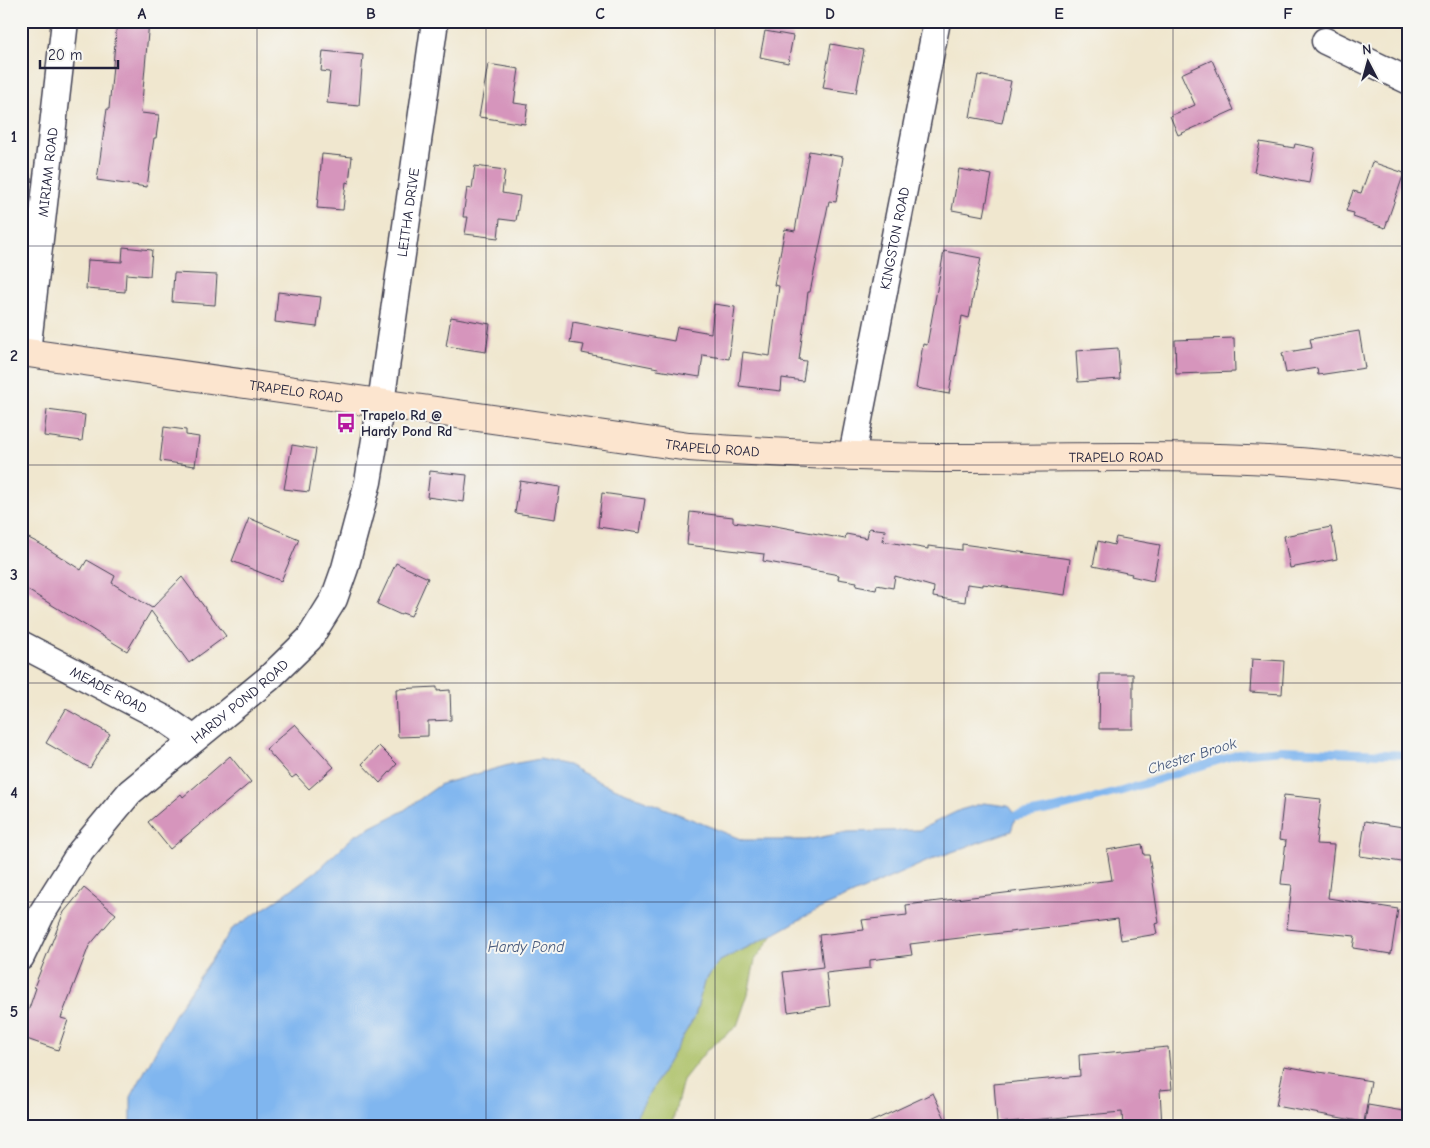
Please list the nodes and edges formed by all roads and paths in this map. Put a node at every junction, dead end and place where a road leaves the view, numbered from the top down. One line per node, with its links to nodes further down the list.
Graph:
1 (65, 21): 6 (street, MIRIAM ROAD)
2 (435, 21): 7 (street, LEITHA DRIVE)
3 (937, 21): 8 (street, KINGSTON ROAD)
4 (1325, 41): 5 (street)
5 (1409, 81)
6 (24, 352): 7 (main road, TRAPELO ROAD)
7 (381, 403): 8 (main road, TRAPELO ROAD); 11 (street, HARDY POND ROAD)
8 (852, 455): 9 (main road, TRAPELO ROAD)
9 (1409, 475)
10 (21, 644): 11 (street, MEADE ROAD)
11 (194, 739): 12 (street, HARDY POND ROAD)
12 (21, 958)

